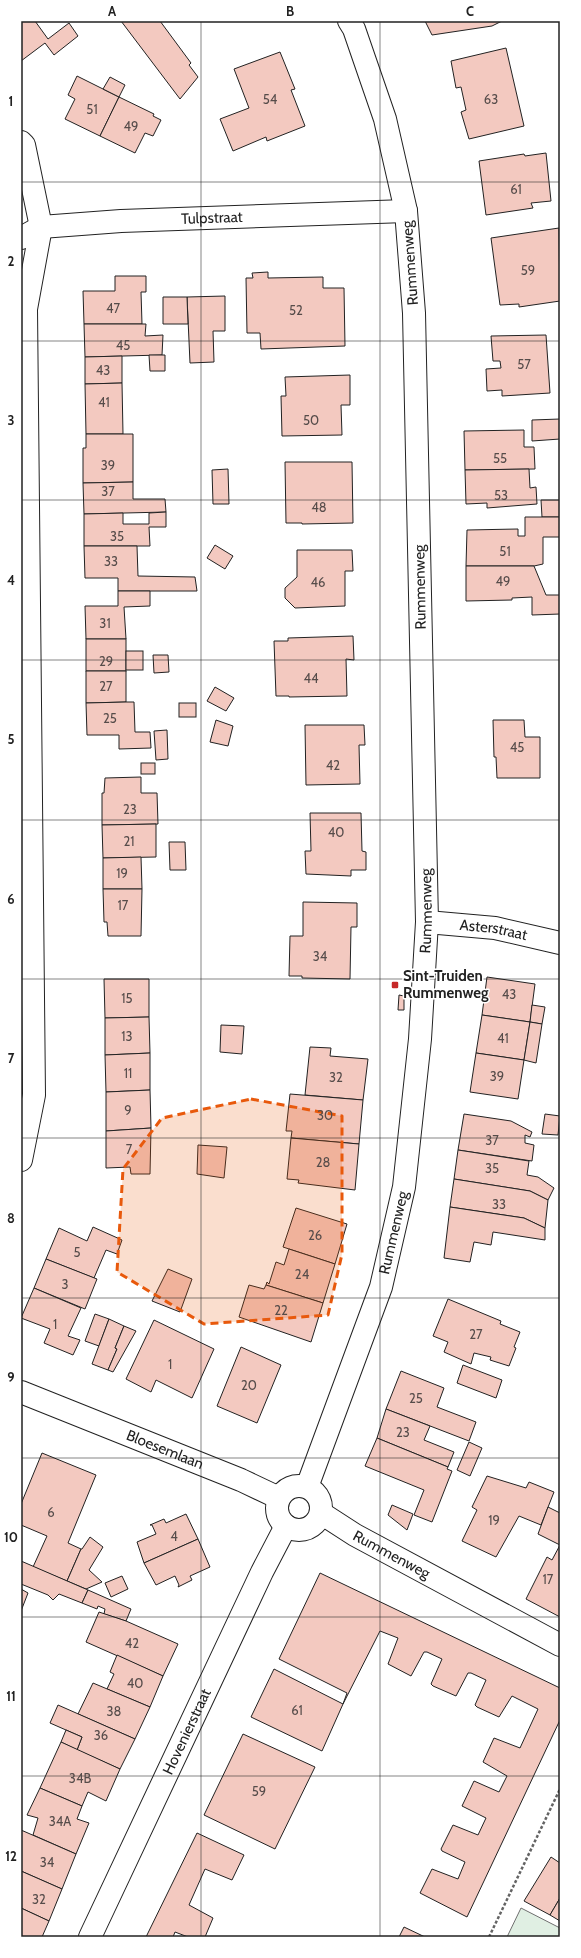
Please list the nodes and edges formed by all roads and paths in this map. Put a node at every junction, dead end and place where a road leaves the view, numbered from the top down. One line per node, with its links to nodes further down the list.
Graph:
1 (349, 21): 3 (street, Rummenweg)
2 (21, 142): 4 (street)
3 (406, 211): 4 (street, Tulpstraat); 6 (street, Rummenweg)
4 (41, 227): 5 (street, Tulpstraat); 8 (street)
5 (21, 238)
6 (427, 922): 7 (street, Asterstraat); 10 (street, Rummenweg)
7 (560, 943)
8 (21, 1160)
9 (21, 1392): 11 (street, Bloesemlaan)
10 (307, 1487): 11 (street); 12 (street)
11 (279, 1498): 13 (street)
12 (321, 1513): 13 (street); 14 (street, Rummenweg)
13 (286, 1526): 16 (street, Hovenierstraat)
14 (560, 1645)
15 (560, 1789): 17 (path)
16 (90, 1937)
17 (489, 1937)

